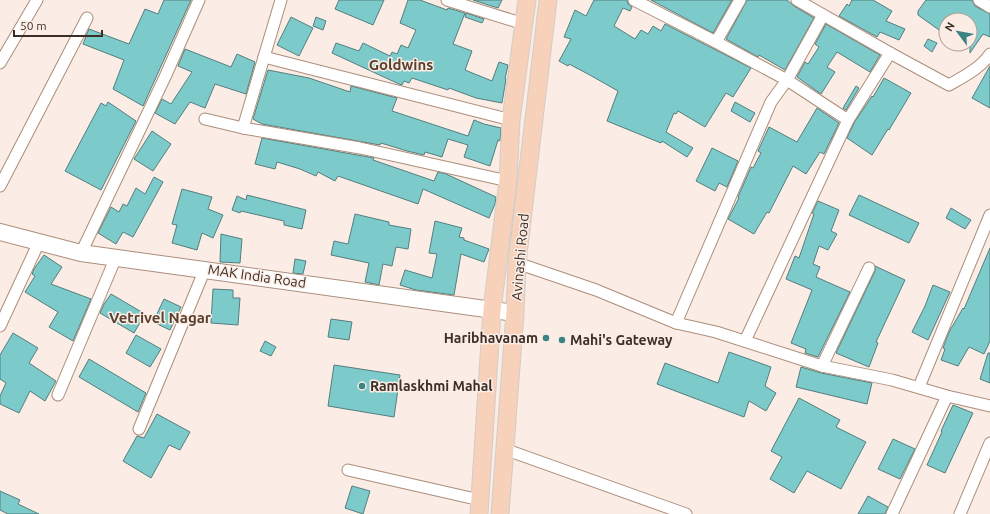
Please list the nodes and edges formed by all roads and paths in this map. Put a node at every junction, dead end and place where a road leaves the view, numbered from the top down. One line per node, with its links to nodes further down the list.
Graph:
1 (37, 0): 19 (street)
2 (199, 0): 30 (street)
3 (281, 0): 18 (street)
4 (447, 0): 14 (street)
5 (527, 0): 14 (main road, Avinashi Road)
6 (548, 0): 32 (main road, Avinashi Road)
7 (634, 0): 15 (street)
8 (740, 0): 15 (street)
9 (797, 0): 12 (street)
10 (978, 0): 11 (street)
11 (990, 7)
12 (823, 15): 16 (street); 20 (street)
13 (87, 18): 26 (street)
14 (524, 24): 22 (main road, Avinashi Road)
15 (716, 42): 20 (street)
16 (890, 53): 17 (street); 23 (street)
17 (990, 54)
18 (264, 57): 22 (street); 24 (street)
19 (0, 63)
20 (787, 80): 23 (street); 37 (street)
21 (205, 119): 24 (street)
22 (511, 120): 25 (main road, Avinashi Road)
23 (848, 120): 39 (street)
24 (243, 128): 25 (street)
25 (508, 181): 35 (main road, Avinashi Road)
26 (0, 186)
27 (990, 215): 41 (street)
28 (0, 232): 29 (street, MAK India Road)
29 (39, 242): 30 (street, MAK India Road); 38 (street)
30 (81, 252): 31 (street, MAK India Road)
31 (116, 257): 34 (street, MAK India Road); 42 (street)
32 (518, 263): 36 (main road, Avinashi Road); 37 (street)
33 (869, 268): 40 (street)
34 (205, 269): 35 (street, MAK India Road); 45 (street)
35 (492, 310): 36 (street, MAK India Road); 49 (main road, Avinashi Road)
36 (515, 313): 47 (main road, Avinashi Road)
37 (676, 323): 39 (street)
38 (0, 326)
39 (745, 342): 40 (street)
40 (822, 366): 41 (street)
41 (919, 387): 43 (street)
42 (58, 395)
43 (947, 396): 44 (street); 52 (street)
44 (990, 406)
45 (139, 429)
46 (990, 443): 53 (street)
47 (504, 449): 50 (main road, Avinashi Road); 51 (street)
48 (348, 470): 49 (street)
49 (480, 507)
50 (500, 514)
51 (686, 514)
52 (892, 514)
53 (960, 514)

